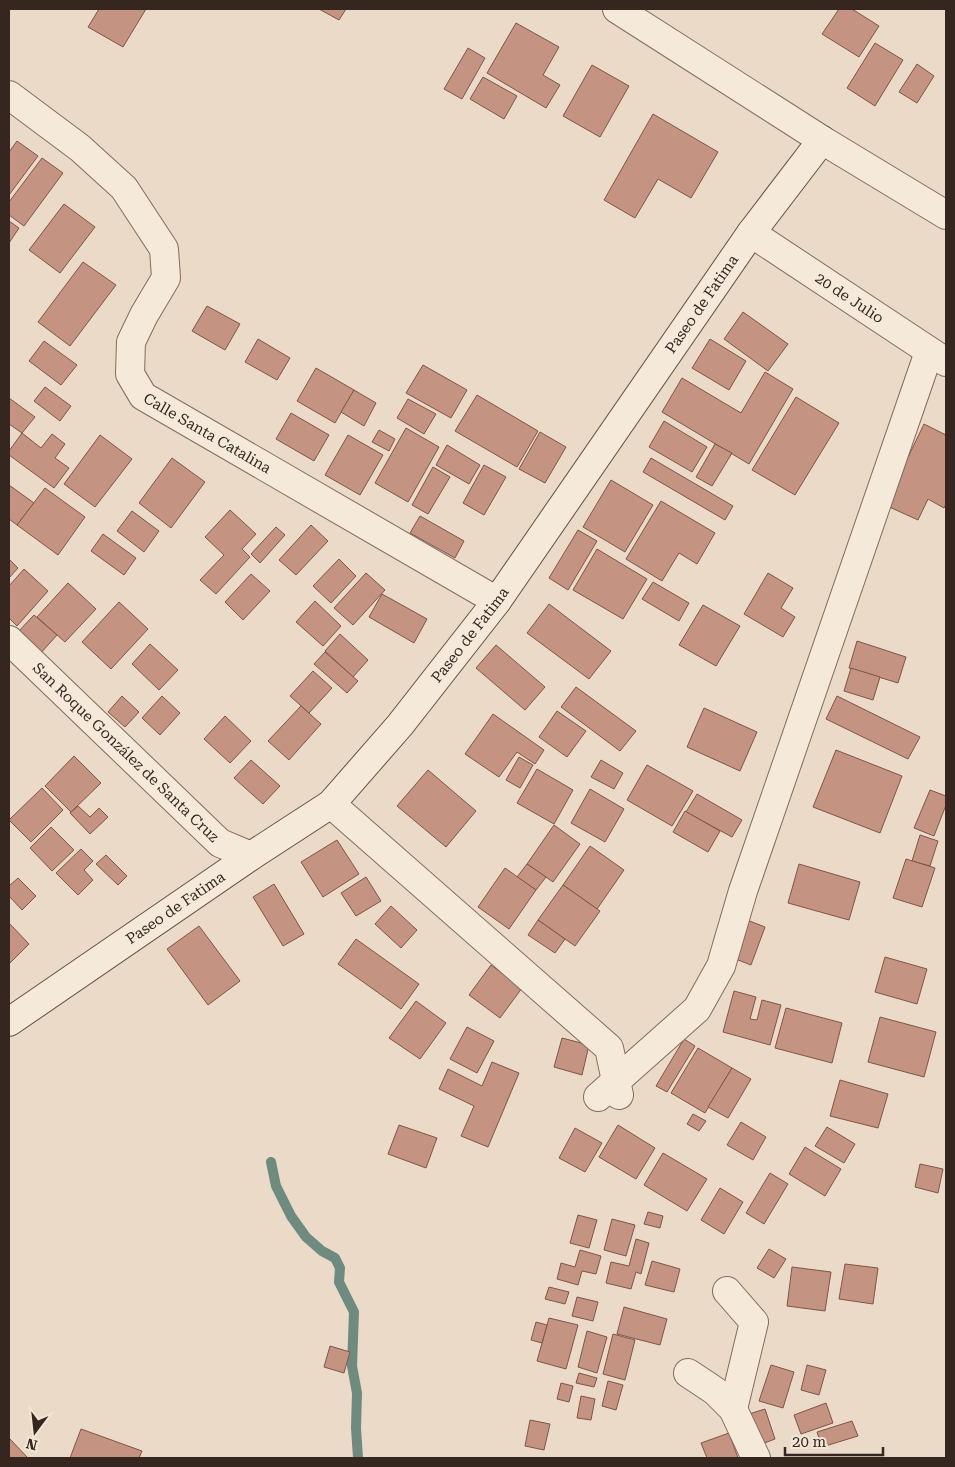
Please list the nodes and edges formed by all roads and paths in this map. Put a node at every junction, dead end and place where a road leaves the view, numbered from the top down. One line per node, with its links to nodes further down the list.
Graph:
1 (617, 9): 3 (street)
2 (9, 95): 7 (street, Calle Santa Catalina)
3 (822, 140): 4 (street); 5 (street, Paseo de Fatima)
4 (946, 215)
5 (751, 233): 6 (street, 20 de Julio); 7 (street, Paseo de Fatima)
6 (938, 357): 9 (street)
7 (497, 601): 9 (street, Paseo de Fatima)
8 (9, 640): 10 (street, San Roque González de Santa Cruz)
9 (331, 804): 10 (street, Paseo de Fatima)
10 (251, 856): 11 (street, Paseo de Fatima)
11 (9, 1022)
12 (727, 1291): 14 (street)
13 (688, 1373): 14 (street)
14 (733, 1409): 15 (street)
15 (756, 1458)

